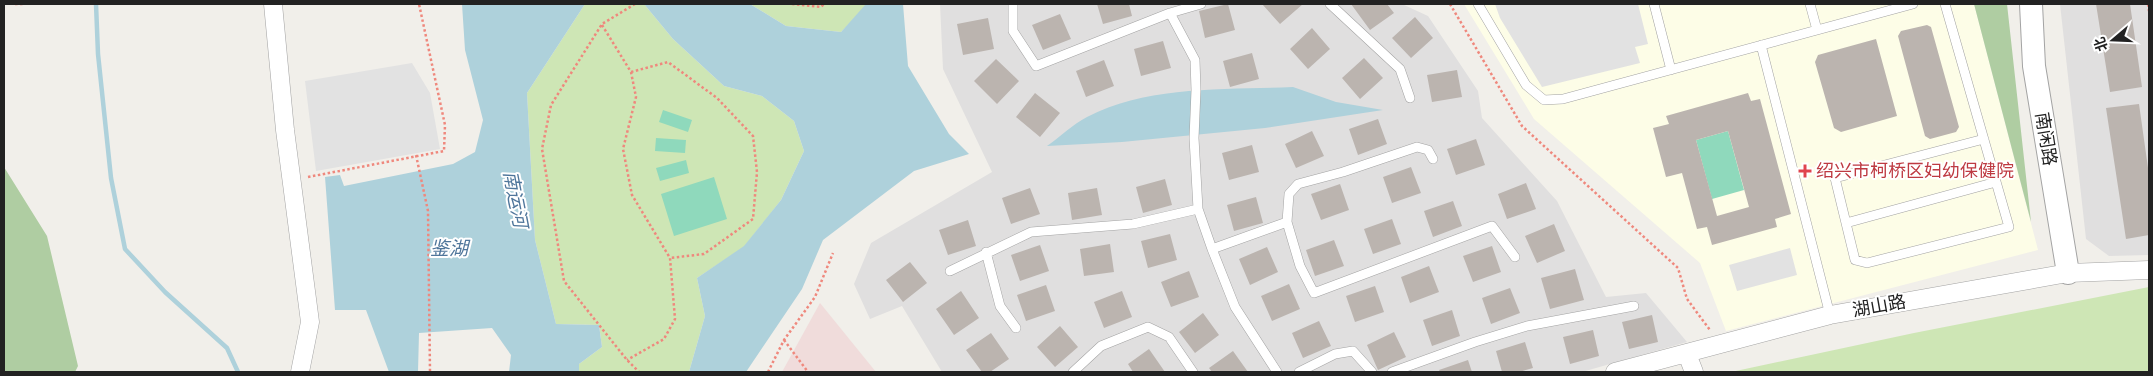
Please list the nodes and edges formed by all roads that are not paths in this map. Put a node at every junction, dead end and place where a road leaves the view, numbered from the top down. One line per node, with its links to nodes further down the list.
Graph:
1 (273, 4): 32 (street)
2 (1013, 4): 11 (lane)
3 (1201, 4): 11 (lane)
4 (1330, 4): 15 (lane)
5 (1478, 4): 14 (lane)
6 (1654, 4): 14 (lane)
7 (1810, 4): 12 (lane)
8 (1913, 4): 12 (lane)
9 (1945, 4): 16 (lane)
10 (2031, 4): 27 (street, 南闲路)
11 (1170, 13): 19 (lane)
12 (1817, 30): 13 (lane)
13 (1760, 45): 14 (lane); 29 (lane)
14 (1670, 70)
15 (1410, 98)
16 (1984, 139): 18 (lane); 21 (lane)
17 (1433, 159): 20 (lane)
18 (1996, 182): 21 (lane); 21 (lane)
19 (1198, 209): 22 (lane); 23 (lane)
20 (1287, 222): 22 (lane); 24 (lane)
21 (1846, 223)
22 (1212, 250): 35 (lane)
23 (986, 252): 25 (lane); 30 (lane)
24 (1515, 257)
25 (950, 270)
26 (2149, 270): 27 (street, 湖山路)
27 (2068, 273): 29 (street, 湖山路)
28 (1634, 306): 38 (lane)
29 (1830, 315): 31 (street, 湖山路)
30 (1016, 328)
31 (1687, 354): 39 (street, 湖山路); 40 (street)
32 (300, 372)
33 (1073, 372): 34 (lane)
34 (1193, 372)
35 (1278, 372)
36 (1299, 372): 37 (lane)
37 (1372, 372)
38 (1392, 372)
39 (1615, 372)
40 (1694, 372)

